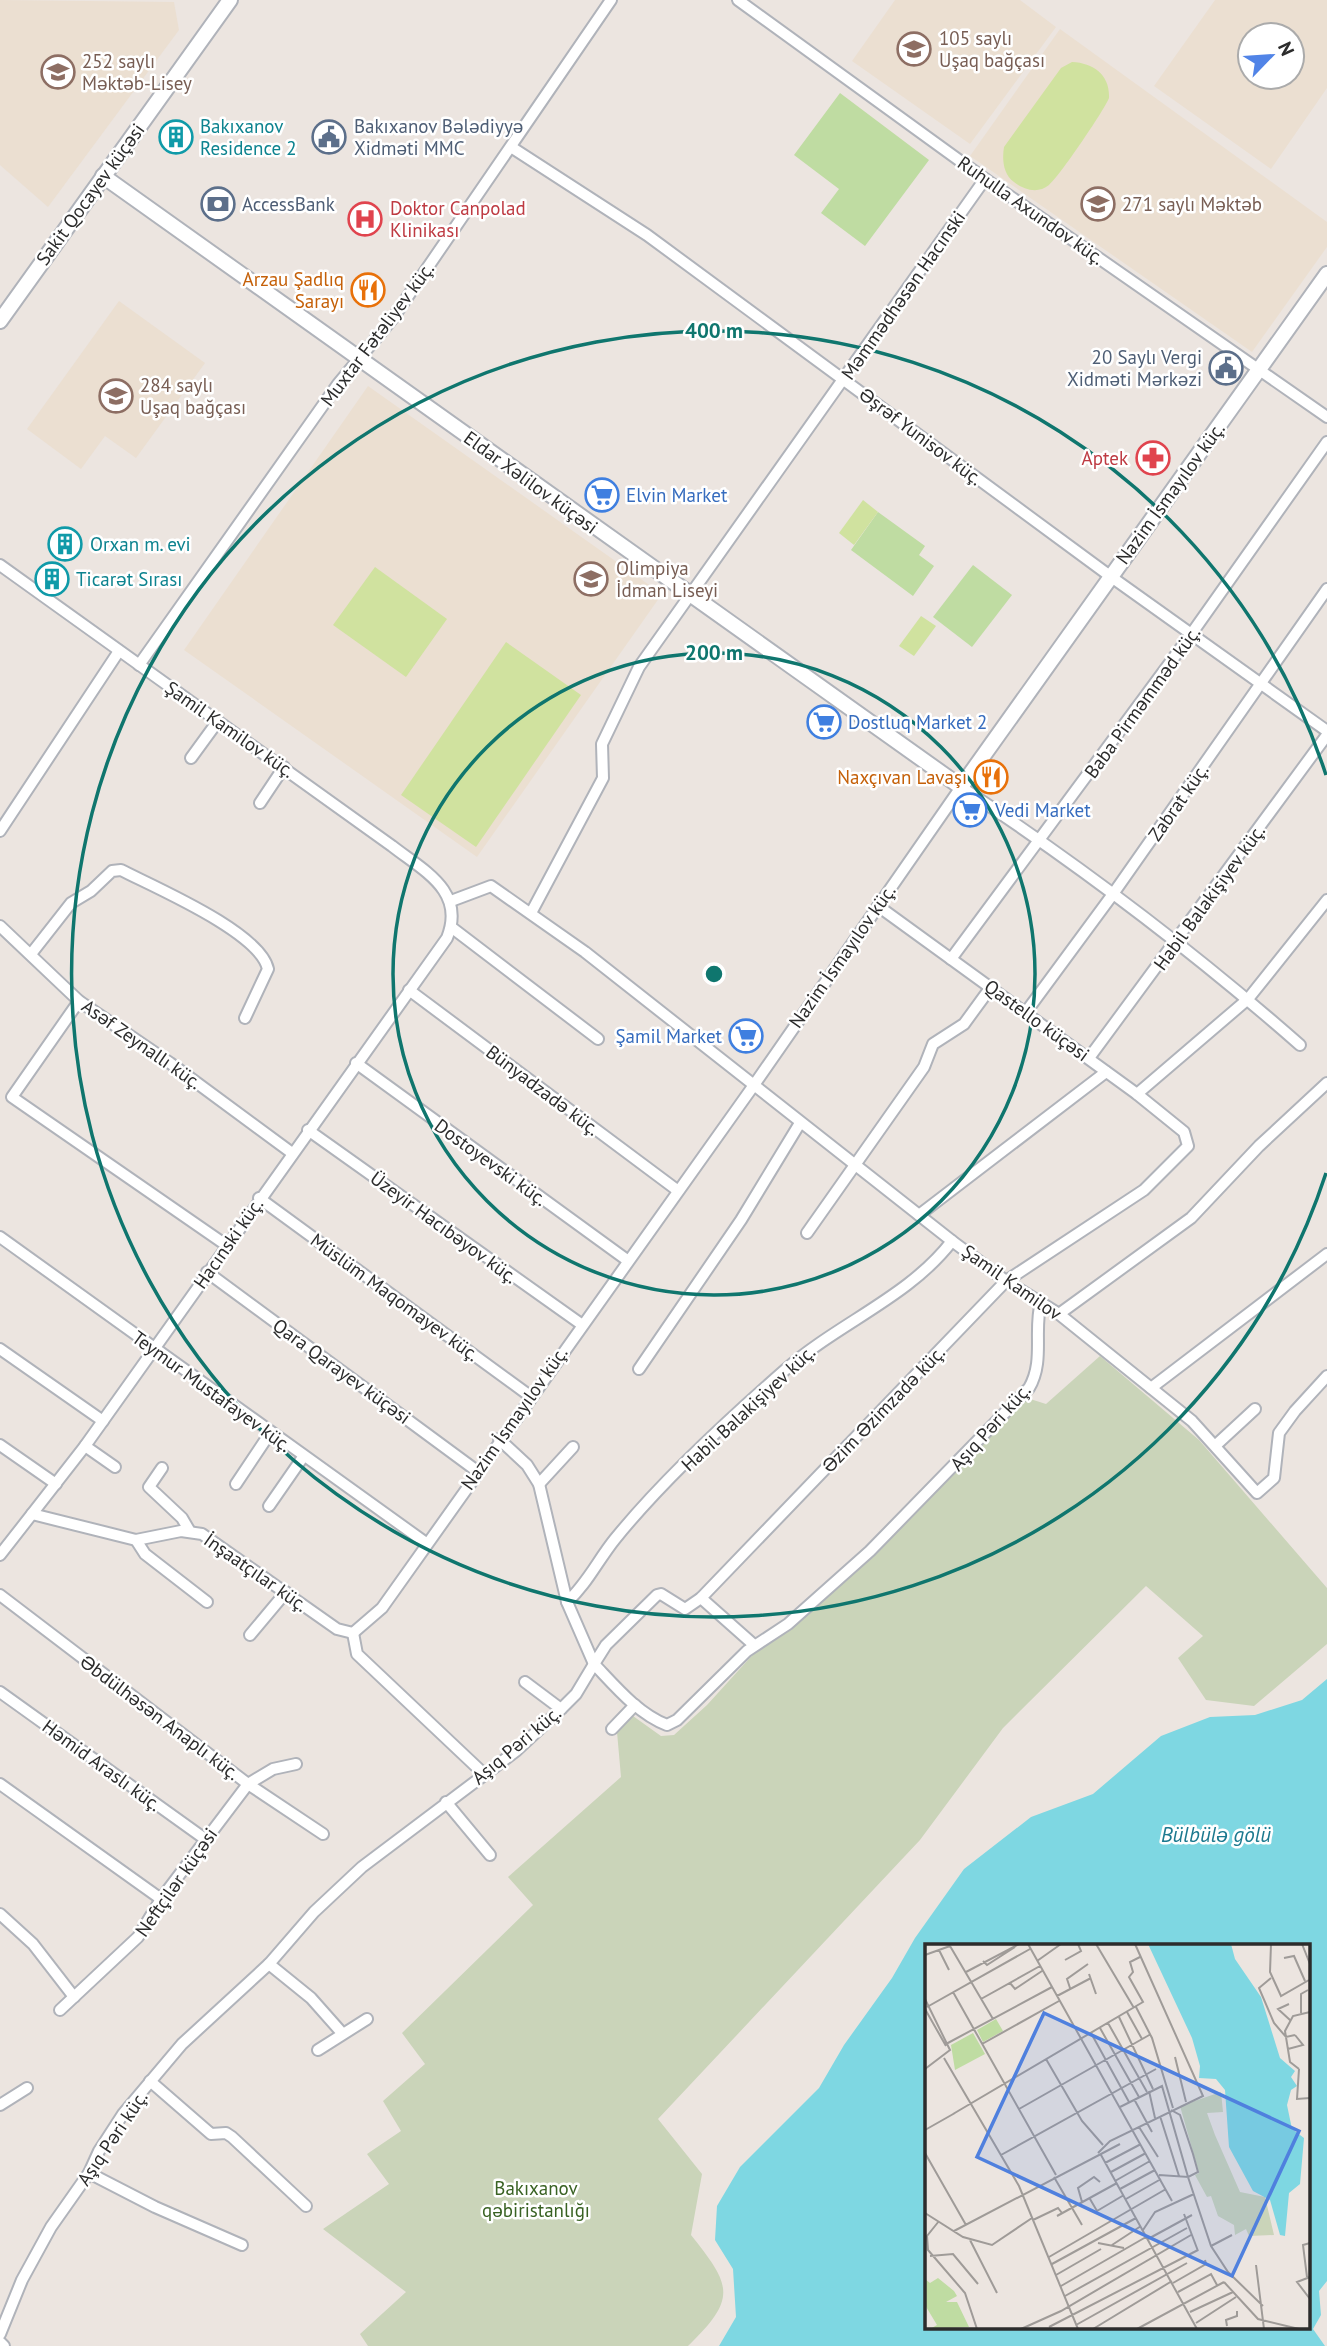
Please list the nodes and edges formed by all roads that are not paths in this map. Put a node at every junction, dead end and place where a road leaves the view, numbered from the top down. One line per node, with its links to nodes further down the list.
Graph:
1 (230, 0): 5 (street, Sakit Qocayev küçəsi)
2 (611, 0): 4 (street, Muxtar Fətəliyev küç.)
3 (738, 0): 6 (street, Ruhulla Axundov küç.)
4 (511, 147): 9 (street, Muxtar Fətəliyev küç.); 11 (street, Əşrəf Yunisov küç.)
5 (103, 176): 8 (street, Sakit Qocayev küçəsi); 9 (street, Eldar Xəlilov küçəsi)
6 (985, 179): 10 (street, Ruhulla Axundov küç.); 11 (street, Məmmədhəsən Hacınski)
7 (1327, 274): 10 (street, Nazim İsmayılov küç.)
8 (0, 321)
9 (359, 359): 17 (street, Eldar Xəlilov küçəsi); 20 (street, Muxtar Fətəliyev küç.)
10 (1261, 369): 12 (street, Ruhulla Axundov küç.); 15 (street, Nazim İsmayılov küç.)
11 (844, 379): 15 (street, Əşrəf Yunisov küç.); 17 (street, Məmmədhəsən Hacınski)
12 (1327, 417)
13 (1327, 442): 18 (street, Baba Pirməmməd küç.)
14 (0, 565): 19 (street, Şamil Kamilov küç.)
15 (1110, 576): 18 (street, Əşrəf Yunisov küç.); 26 (street, Nazim İsmayılov küç.)
16 (1327, 589): 21 (street, Zabrat küç.)
17 (690, 596): 26 (street, Eldar Xəlilov küçəsi); 34 (street, Məmmədhəsən Hacınski)
18 (1192, 633): 21 (street, Əşrəf Yunisov küç.); 29 (street, Baba Pirməmməd küç.)
19 (119, 651): 20 (street, Şamil Kamilov küç.); 28 (street)
20 (139, 665): 22 (street, Şamil Kamilov küç.)
21 (1262, 682): 23 (street, Əşrəf Yunisov küç.); 30 (street, Zabrat küç.)
22 (218, 721): 24 (street); 25 (street, Şamil Kamilov küç.)
23 (1327, 733): 37 (street, Habil Balakişiyev küç.)
24 (191, 758)
25 (284, 767): 27 (street); 32 (street, Şamil Kamilov küç.)
26 (961, 787): 29 (street); 33 (street, Nazim İsmayılov küç.)
27 (260, 803)
28 (0, 831)
29 (1041, 841): 30 (street); 39 (street, Baba Pirməmməd küç.)
30 (1114, 894): 37 (street); 44 (street, Zabrat küç.)
31 (1327, 900): 42 (street)
32 (451, 901): 34 (street); 36 (street)
33 (878, 906): 39 (street, Qastello küçəsi); 52 (street, Nazim İsmayılov küç.)
34 (531, 913): 52 (street)
35 (0, 926): 38 (street, Asəf Zeynallı küç.)
36 (452, 927): 41 (street, Hacınski küç.); 46 (street)
37 (1176, 943): 42 (street); 48 (street, Habil Balakişiyev küç.)
38 (31, 954): 43 (street, Asəf Zeynallı küç.); 45 (street)
39 (951, 958): 40 (street, Qastello küçəsi)
40 (991, 987): 44 (street, Qastello küçəsi); 59 (street)
41 (409, 990): 49 (street, Hacınski küç.); 60 (street, Bünyadzadə küç.)
42 (1248, 999): 47 (street); 53 (street)
43 (79, 1001): 54 (street); 58 (street, Asəf Zeynallı küç.)
44 (1026, 1013): 48 (street, Qastello küçəsi)
45 (245, 1018)
46 (598, 1039)
47 (1300, 1045)
48 (1089, 1058): 50 (street, Qastello küçəsi)
49 (356, 1063): 56 (street, Hacınski küç.); 68 (street, Dostoyevski küç.)
50 (1106, 1072): 53 (street, Qastello küçəsi); 62 (street)
51 (1327, 1083): 72 (street)
52 (754, 1085): 55 (street, Şamil Kamilov); 60 (street, Nazim İsmayılov küç.)
53 (1138, 1094): 57 (street, Qastello küçəsi)
54 (6, 1096): 66 (street)
55 (800, 1123): 59 (street, Şamil Kamilov); 76 (street)
56 (308, 1130): 58 (street, Hacınski küç.); 73 (street, Üzeyir Hacıbəyov küç.)
57 (1189, 1141): 70 (street, Əzim Əzimzadə küç.)
58 (292, 1153): 61 (street, Hacınski küç.)
59 (855, 1163): 62 (street, Şamil Kamilov); 63 (street)
60 (677, 1190): 68 (street, Nazim İsmayılov küç.)
61 (259, 1198): 66 (street, Hacınski küç.); 79 (street, Müslüm Maqomayev küç.)
62 (919, 1215): 65 (street, Şamil Kamilov)
63 (807, 1233)
64 (0, 1237): 75 (street, Teymur Mustafayev küç.)
65 (952, 1241): 70 (street, Şamil Kamilov); 105 (street, Habil Balakişiyev küç.)
66 (226, 1245): 69 (street, Hacınski küç.)
67 (1327, 1254): 78 (street)
68 (627, 1260): 73 (street, Nazim İsmayılov küç.)
69 (208, 1272): 75 (street, Hacınski küç.); 91 (street, Qara Qarayev küçəsi)
70 (1006, 1281): 71 (street, Şamil Kamilov); 103 (street, Əzim Əzimzadə küç.)
71 (1041, 1302): 72 (street, Şamil Kamilov); 108 (street, Aşıq Pəri küç.)
72 (1059, 1314): 78 (street, Şamil Kamilov)
73 (580, 1324): 79 (street, Nazim İsmayılov küç.)
74 (0, 1349): 81 (street)
75 (153, 1349): 81 (street, Hacınski küç.); 82 (street, Teymur Mustafayev küç.)
76 (639, 1369)
77 (1327, 1376): 85 (street, Şamil Kamilov)
78 (1151, 1388): 85 (street, Şamil Kamilov)
79 (530, 1395): 83 (street, Nazim İsmayılov küç.)
80 (1255, 1409): 85 (street)
81 (103, 1421): 86 (street, Hacınski küç.)
82 (270, 1433): 88 (street, Teymur Mustafayev küç.); 93 (street)
83 (499, 1439): 91 (street, Nazim İsmayılov küç.); 94 (street)
84 (0, 1445): 92 (street)
85 (1216, 1445)
86 (85, 1446): 89 (street); 92 (street, Hacınski küç.)
87 (573, 1447): 94 (street)
88 (303, 1457): 95 (street); 99 (street, Teymur Mustafayev küç.)
89 (114, 1467)
90 (162, 1468): 97 (street)
91 (477, 1471): 99 (street, Nazim İsmayılov küç.)
92 (56, 1484): 96 (street, Hacınski küç.)
93 (236, 1484)
94 (540, 1484): 105 (street)
95 (269, 1506)
96 (32, 1514): 98 (street, İnşaatçılar küç.); 100 (street, Hacınski küç.)
97 (189, 1530): 98 (street, İnşaatçılar küç.); 101 (street, İnşaatçılar küç.)
98 (136, 1540): 104 (street)
99 (426, 1543): 106 (street, Nazim İsmayılov küç.)
100 (0, 1555)
101 (286, 1592): 106 (street, İnşaatçılar küç.); 107 (street)
102 (0, 1595): 118 (street, Əbdülhəsən Anaplı küç.)
103 (701, 1598): 108 (street); 109 (street)
104 (207, 1602)
105 (566, 1602): 109 (street)
106 (353, 1633): 116 (street)
107 (250, 1635)
108 (754, 1646): 112 (street, Aşıq Pəri küç.)
109 (594, 1664): 112 (street, Aşıq Pəri küç.); 113 (street, Aşıq Pəri küç.)
110 (525, 1682): 113 (street)
111 (0, 1692): 121 (street, Həmid Araslı küç.)
112 (635, 1705): 114 (street)
113 (561, 1709): 116 (street, Aşıq Pəri küç.)
114 (612, 1729)
115 (296, 1764): 118 (street, Neftçilər küçəsi)
116 (484, 1774): 119 (street, Aşıq Pəri küç.)
117 (0, 1784): 123 (street)
118 (248, 1784): 120 (street, Əbdülhəsən Anaplı küç.); 121 (street, Neftçilər küçəsi)
119 (446, 1802): 122 (street); 125 (street, Aşıq Pəri küç.)
120 (323, 1834)
121 (205, 1839): 123 (street, Neftçilər küçəsi)
122 (490, 1855)
123 (161, 1899): 126 (street, Neftçilər küçəsi)
124 (0, 1914): 126 (street)
125 (269, 1964): 129 (street); 131 (street, Aşıq Pəri küç.)
126 (74, 1997): 127 (street, Neftçilər küçəsi)
127 (60, 2010)
128 (367, 2018): 129 (street)
129 (342, 2033): 130 (street)
130 (318, 2050)
131 (150, 2081): 134 (street, Aşıq Pəri küç.); 135 (street)
132 (27, 2088): 133 (street)
133 (0, 2105)
134 (89, 2173): 136 (street); 137 (street, Aşıq Pəri küç.)
135 (306, 2206)
136 (242, 2245)
137 (0, 2334)
138 (0, 2342): 139 (street)
139 (4, 2346)

